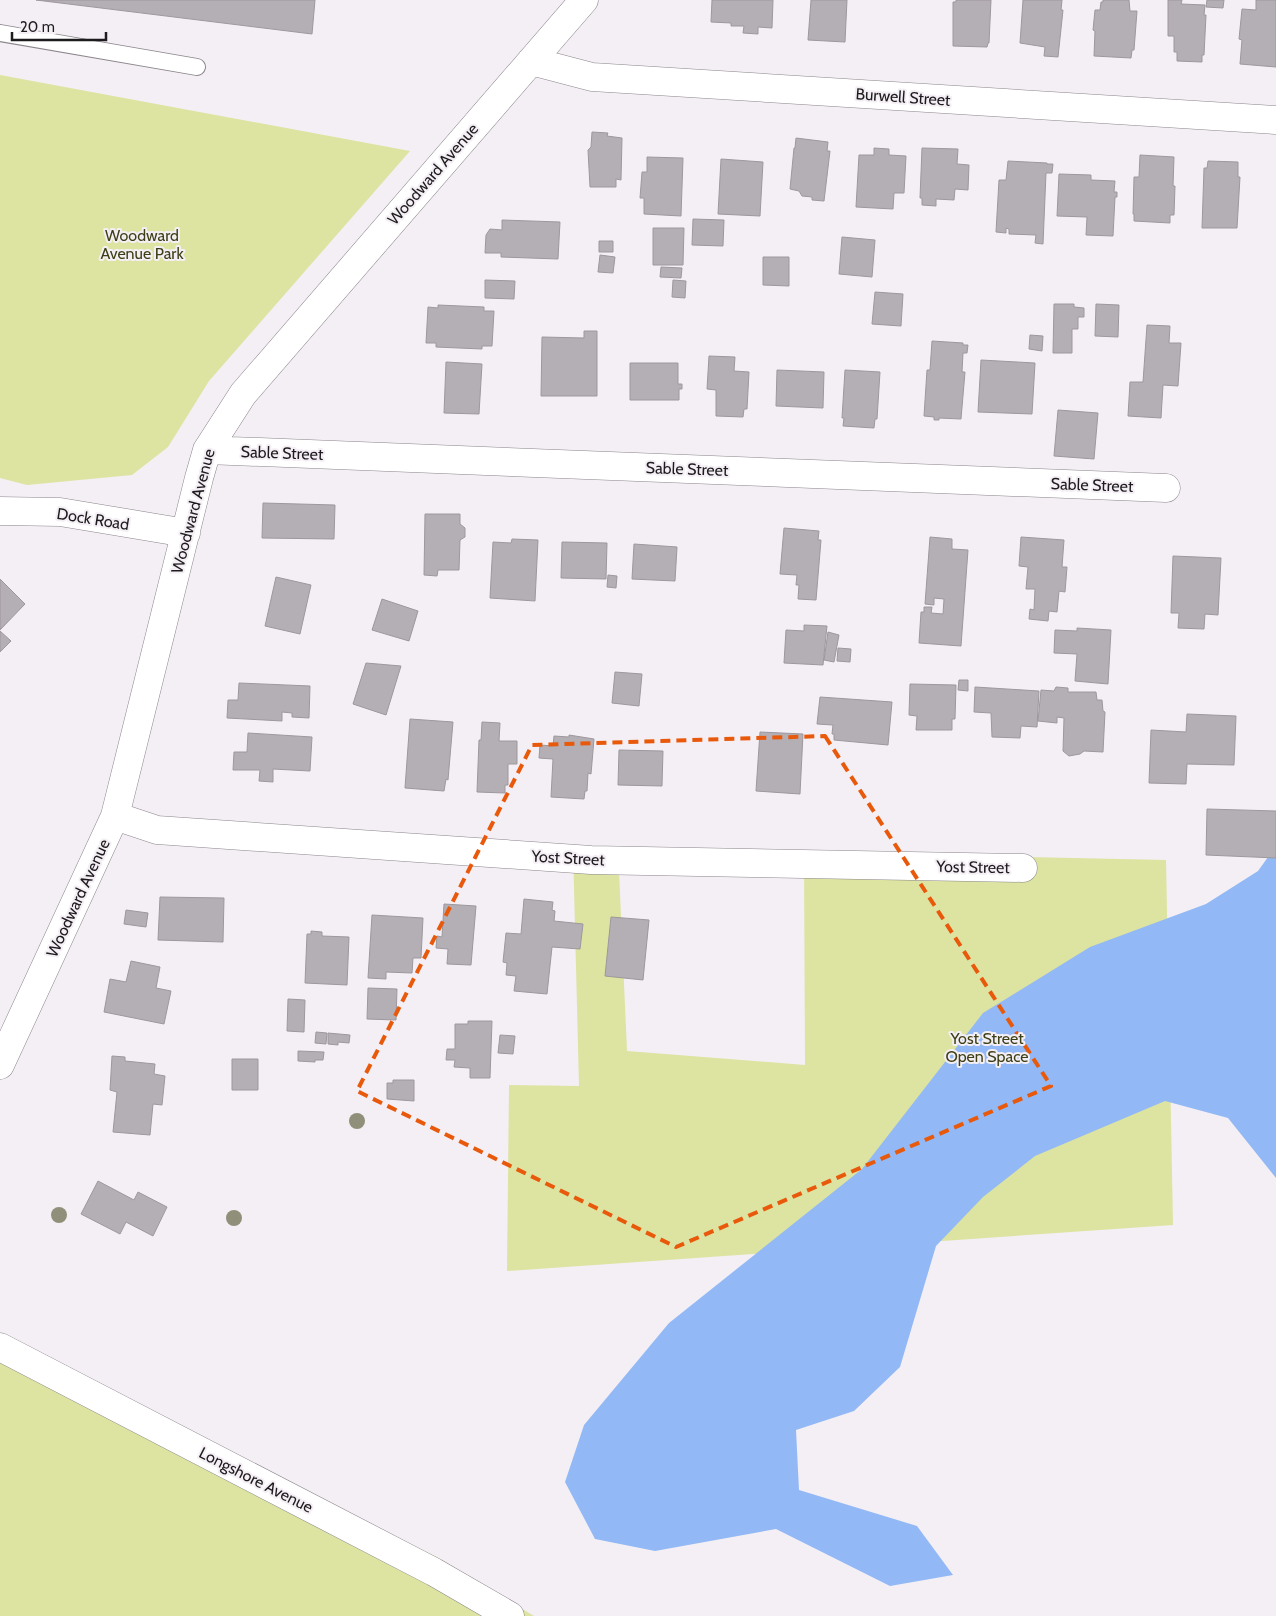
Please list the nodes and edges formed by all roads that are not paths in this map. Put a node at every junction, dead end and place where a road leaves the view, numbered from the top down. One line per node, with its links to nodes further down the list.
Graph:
1 (584, 0): 3 (street, Woodward Avenue)
2 (0, 34): 4 (lane)
3 (531, 61): 5 (street, Burwell Street); 6 (street, Woodward Avenue)
4 (197, 67)
5 (1276, 120)
6 (207, 450): 7 (street, Sable Street); 9 (street, Woodward Avenue)
7 (1166, 488)
8 (0, 511): 9 (street, Dock Road)
9 (186, 533): 10 (street, Woodward Avenue)
10 (116, 816): 11 (street, Yost Street); 12 (street, Woodward Avenue)
11 (1023, 868)
12 (0, 1066)
13 (0, 1347): 14 (street, Longshore Avenue)
14 (510, 1616)

